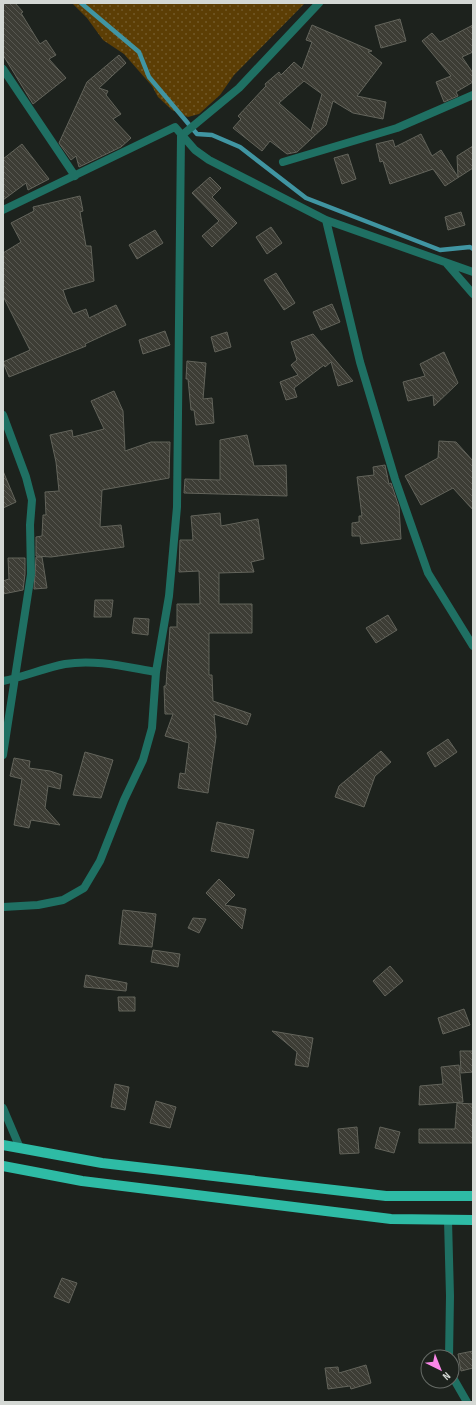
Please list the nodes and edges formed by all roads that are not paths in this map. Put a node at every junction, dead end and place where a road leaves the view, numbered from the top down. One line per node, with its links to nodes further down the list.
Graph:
1 (319, 3): 4 (street)
2 (3, 69): 6 (street)
3 (473, 95): 5 (street)
4 (181, 136): 6 (street); 8 (street); 15 (street)
5 (283, 162)
6 (75, 176): 7 (street)
7 (3, 210)
8 (326, 220): 9 (street); 14 (street)
9 (446, 264): 10 (street); 11 (street)
10 (473, 272)
11 (473, 294)
12 (3, 415): 13 (street)
13 (5, 428): 16 (street)
14 (473, 646)
15 (156, 672): 16 (street); 19 (street)
16 (15, 678): 17 (street); 18 (street)
17 (3, 681)
18 (3, 755)
19 (3, 907)
20 (3, 1108): 22 (street)
21 (3, 1145): 22 (main road)
22 (20, 1148): 24 (main road)
23 (3, 1166): 25 (main road)
24 (473, 1196)
25 (448, 1220): 26 (main road); 27 (street)
26 (473, 1220)
27 (448, 1349)
28 (459, 1389): 29 (street)
29 (466, 1402)

